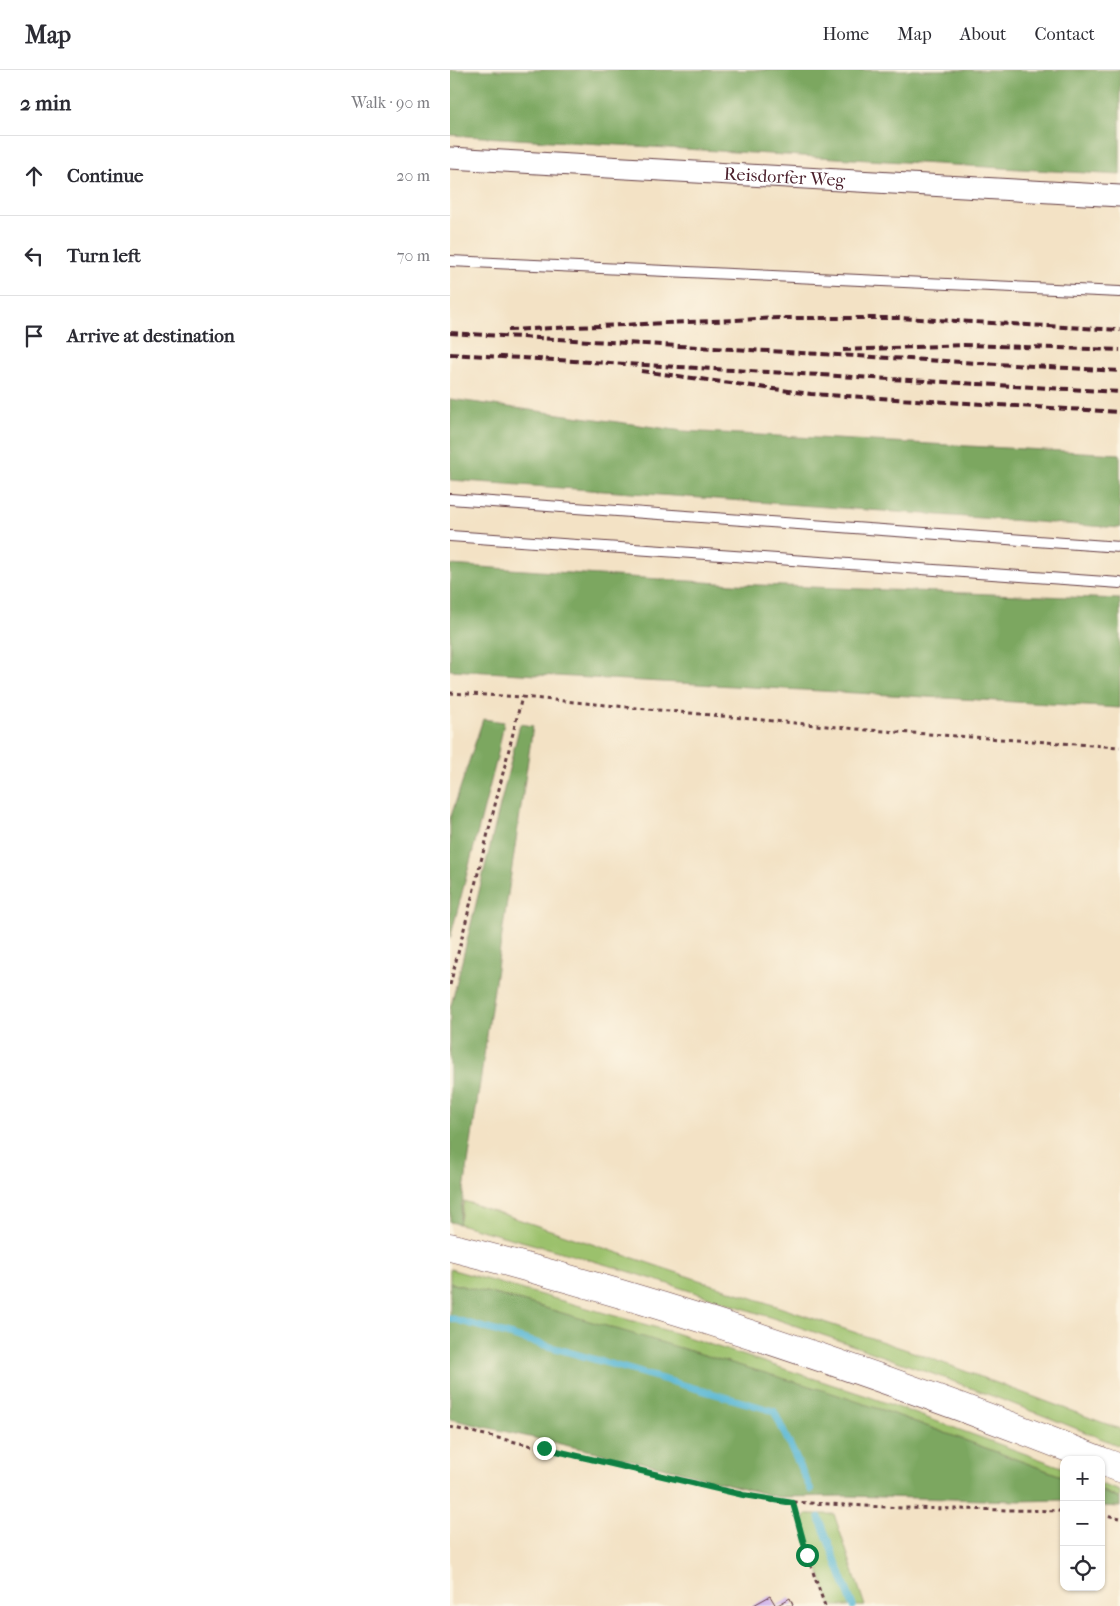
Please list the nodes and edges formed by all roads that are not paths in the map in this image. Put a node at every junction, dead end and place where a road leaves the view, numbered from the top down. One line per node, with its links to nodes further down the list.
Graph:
1 (450, 158): 2 (street, Reisdorfer Weg)
2 (1120, 196)
3 (450, 261): 4 (lane)
4 (1120, 292)
5 (450, 499): 7 (lane)
6 (450, 536): 8 (lane)
7 (1120, 547)
8 (1120, 583)
9 (450, 1247): 10 (main road)
10 (1090, 1456)
11 (1105, 1462): 12 (main road)
12 (1120, 1468)

